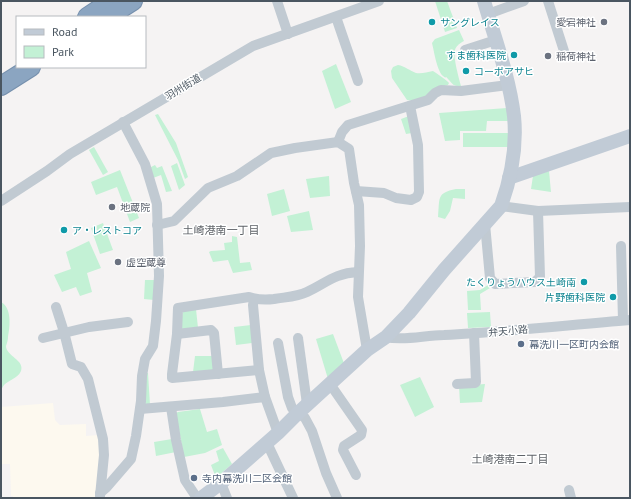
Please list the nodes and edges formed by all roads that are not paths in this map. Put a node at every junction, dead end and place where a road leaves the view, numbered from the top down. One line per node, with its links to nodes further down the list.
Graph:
1 (111, 1): 9 (highway)
2 (133, 1): 10 (highway)
3 (277, 1): 12 (street)
4 (379, 1): 7 (street, 羽州街道)
5 (524, 1): 8 (street)
6 (548, 1): 15 (street)
7 (354, 5): 11 (street, 羽州街道)
8 (486, 7): 13 (street)
9 (88, 16)
10 (110, 16)
11 (336, 17): 12 (street, 羽州街道); 19 (street)
12 (288, 34): 23 (street, 羽州街道)
13 (496, 40): 14 (street); 20 (street)
14 (465, 50)
15 (564, 51)
16 (16, 63): 18 (highway)
17 (29, 68): 21 (highway)
18 (1, 72)
19 (358, 82)
20 (508, 85): 22 (street); 26 (street)
21 (1, 86)
22 (410, 106): 25 (street); 27 (street)
23 (124, 122): 28 (street, 羽州街道); 33 (street)
24 (630, 136): 26 (street)
25 (338, 142): 27 (street); 33 (street)
26 (509, 178): 29 (street)
27 (356, 191): 35 (street)
28 (1, 201)
29 (501, 206): 31 (street); 32 (street)
30 (630, 207): 31 (street)
31 (538, 211): 32 (street)
32 (484, 224): 43 (street)
33 (157, 225): 55 (street)
34 (621, 246): 38 (street)
35 (358, 272): 36 (street); 47 (street)
36 (254, 299): 42 (street); 48 (street)
37 (56, 307): 40 (street)
38 (626, 320): 41 (street, 弁天小路)
39 (128, 322): 40 (street)
40 (64, 332): 44 (street); 60 (street)
41 (474, 333): 43 (street, 弁天小路); 51 (street)
42 (177, 334): 49 (street); 49 (street)
43 (386, 337): 47 (street)
44 (43, 338)
45 (298, 338): 54 (street)
46 (278, 343): 54 (street)
47 (368, 350): 50 (street)
48 (259, 370): 49 (street); 52 (street)
49 (218, 374)
50 (330, 384): 54 (street); 58 (street)
51 (457, 384)
52 (265, 396): 53 (street); 56 (street)
53 (171, 407): 55 (street); 61 (street)
54 (302, 408): 56 (street); 65 (street)
55 (140, 409): 60 (street)
56 (278, 432): 57 (street)
57 (267, 443): 59 (street); 64 (street)
58 (356, 474)
59 (221, 483): 62 (street); 63 (street)
60 (100, 495)
61 (197, 498)
62 (201, 498)
63 (226, 498)
64 (293, 498)
65 (337, 498)

